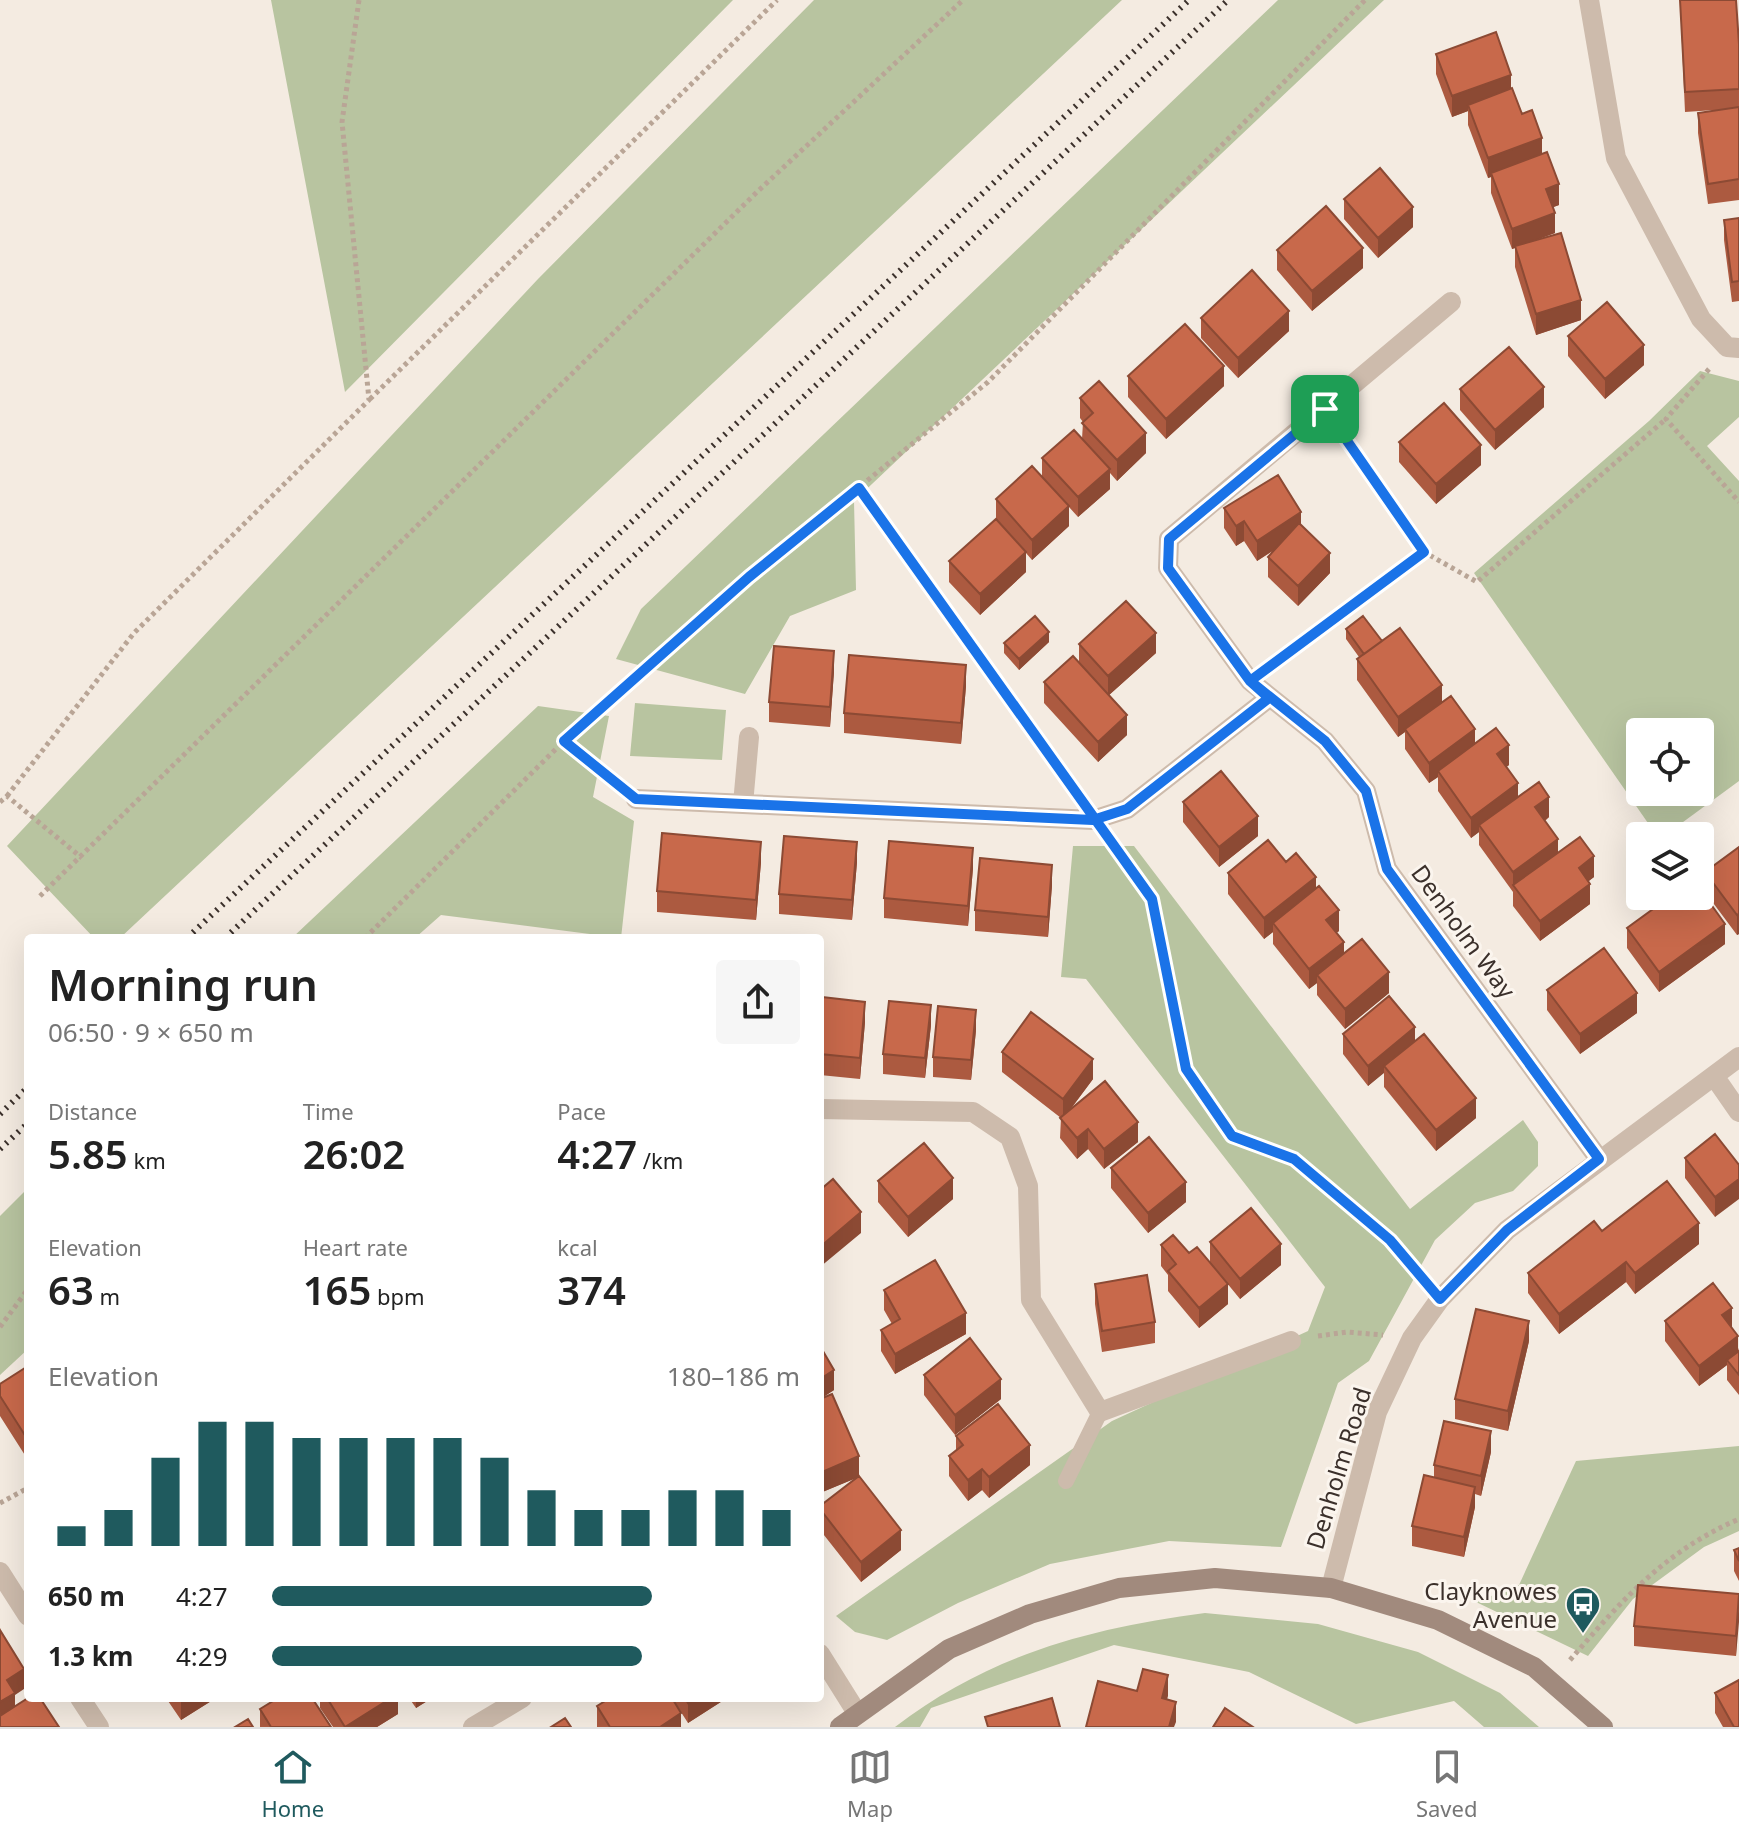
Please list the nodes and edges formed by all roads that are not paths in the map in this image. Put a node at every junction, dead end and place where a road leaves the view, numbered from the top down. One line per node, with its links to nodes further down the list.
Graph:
1 (1589, 0): 3 (street)
2 (1451, 302): 4 (street, Denholm Way)
3 (1733, 348)
4 (1269, 698): 7 (street); 12 (street, Denholm Way)
5 (749, 737): 7 (street)
6 (636, 799): 7 (street)
7 (743, 804)
8 (1739, 1057): 9 (street, Denholm Road)
9 (1714, 1076): 11 (street); 12 (street, Denholm Road)
10 (824, 1109): 14 (street)
11 (1739, 1112)
12 (1599, 1159): 17 (street, Denholm Road)
13 (1291, 1341): 14 (street)
14 (1100, 1412): 15 (lane)
15 (1066, 1481)
16 (0, 1572): 18 (street)
17 (1331, 1588): 22 (street); 26 (street)
18 (24, 1610)
19 (824, 1660): 22 (street)
20 (83, 1702): 23 (street)
21 (509, 1702): 24 (street)
22 (857, 1713): 25 (street)
23 (99, 1727)
24 (473, 1727)
25 (840, 1727)
26 (1603, 1727)

